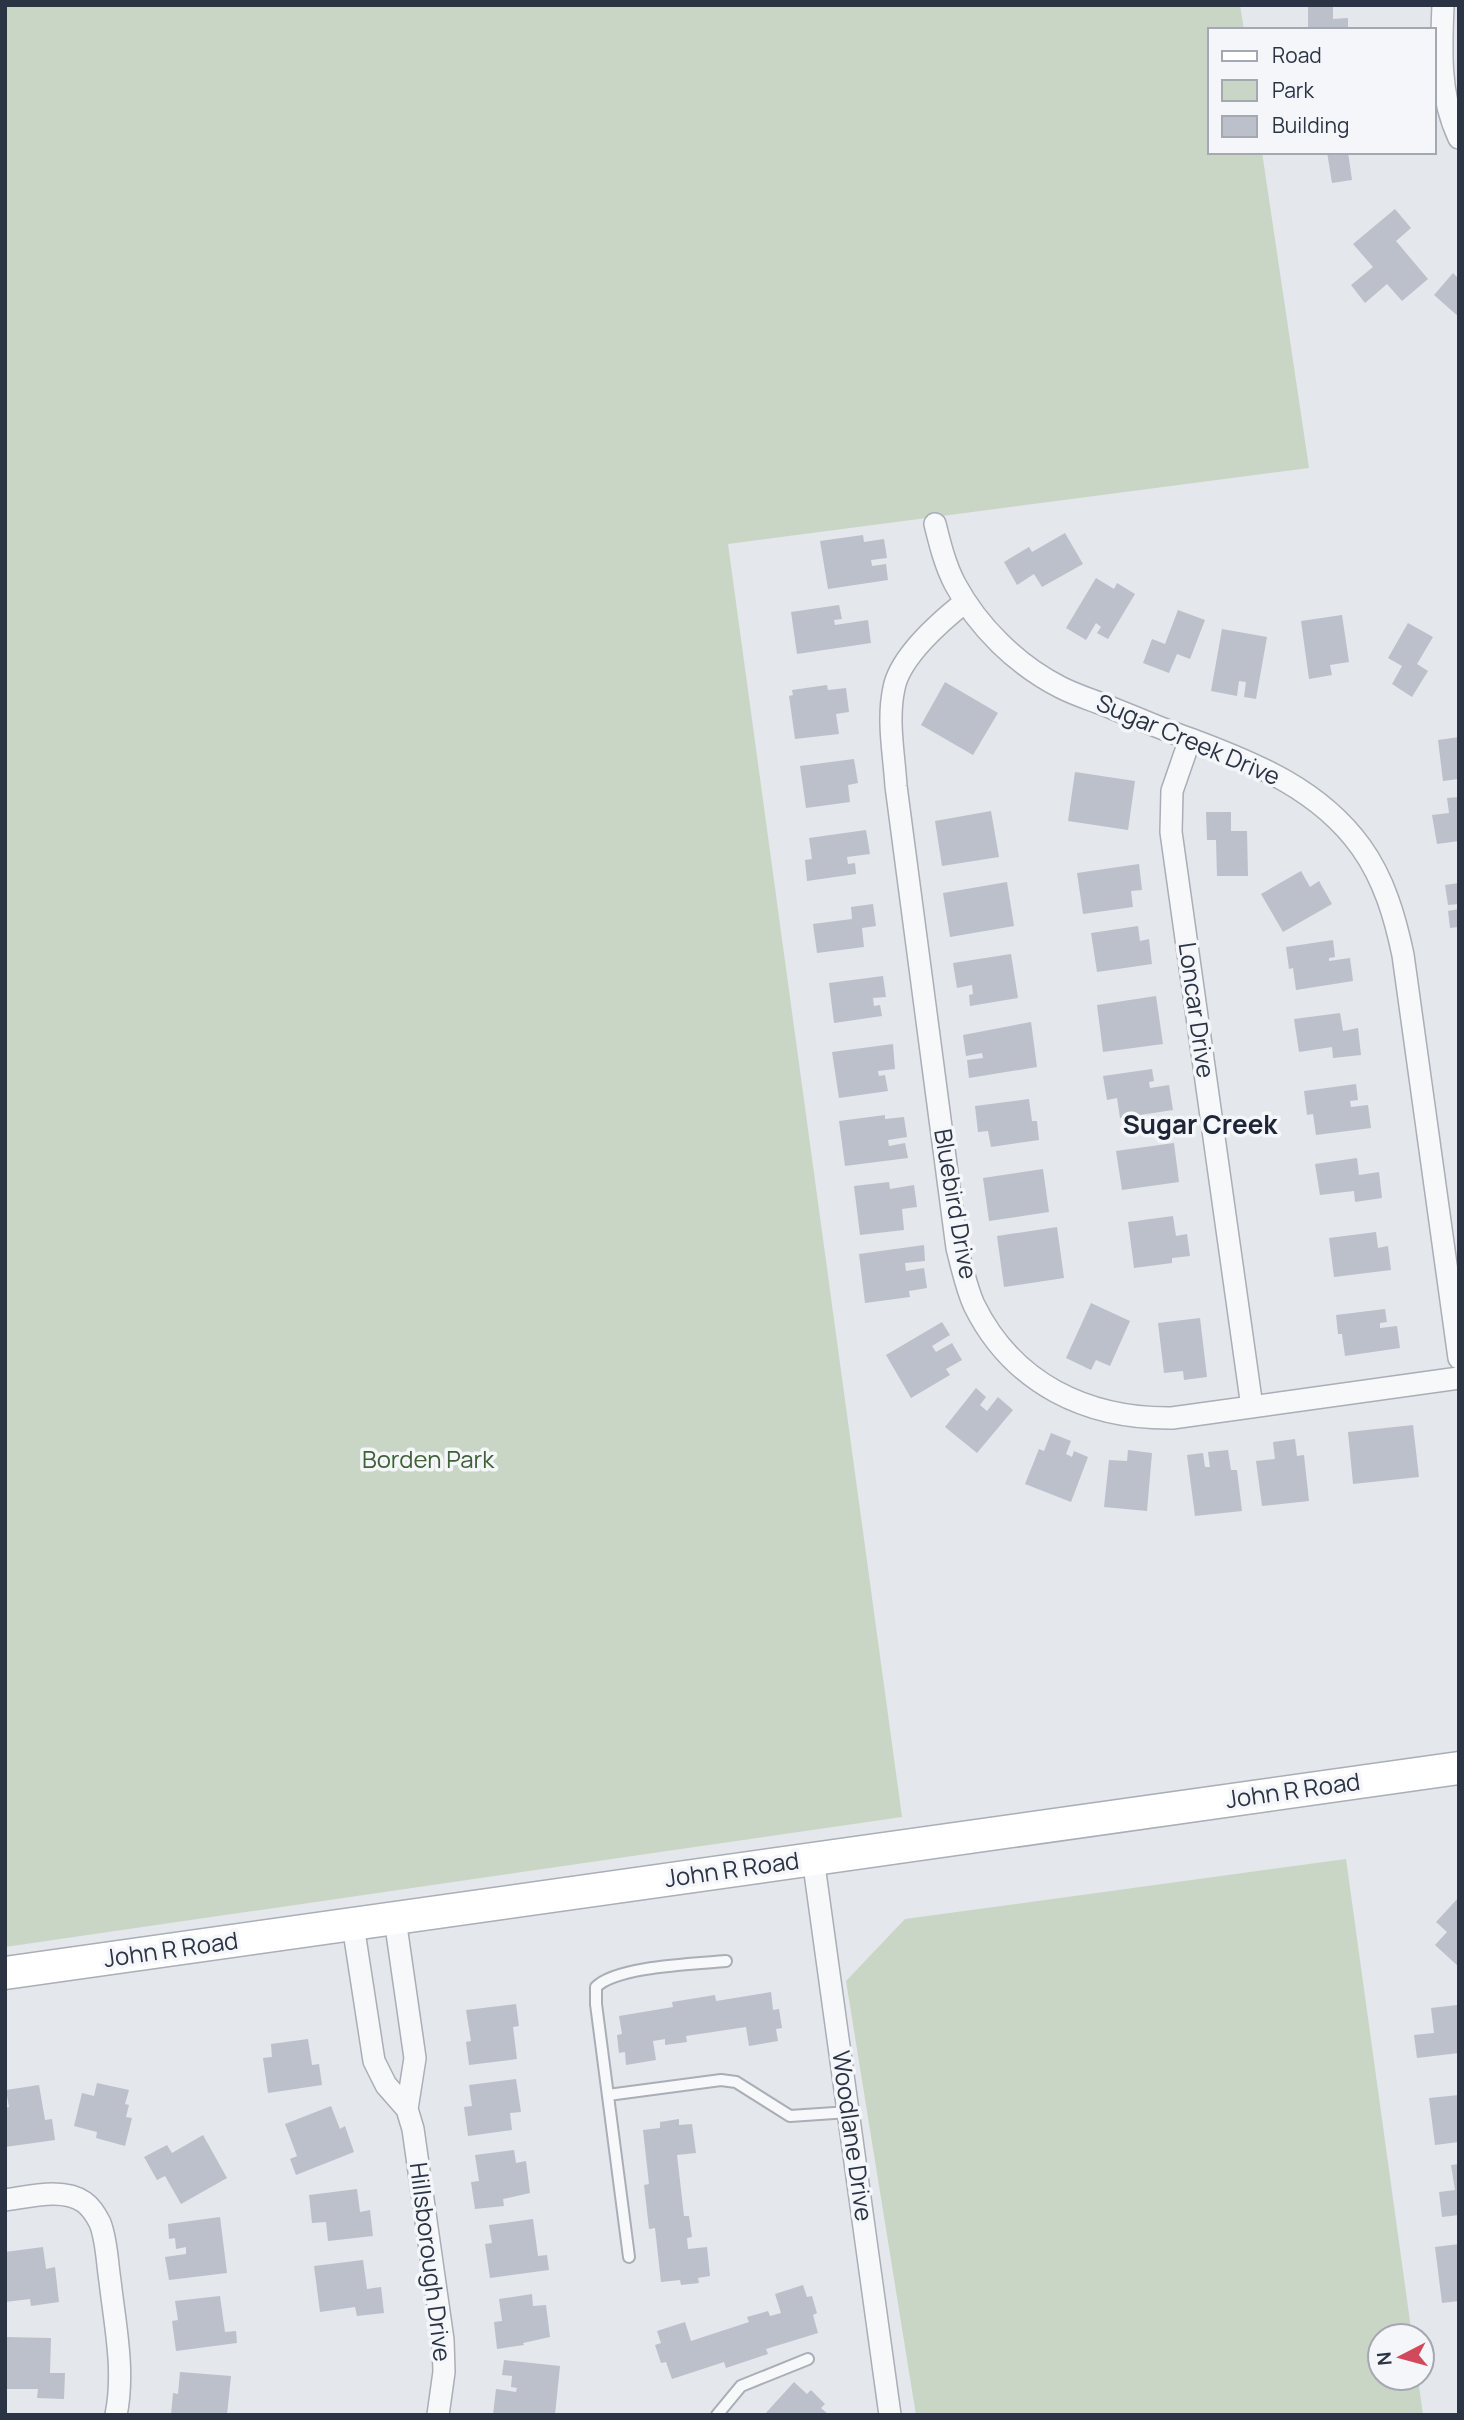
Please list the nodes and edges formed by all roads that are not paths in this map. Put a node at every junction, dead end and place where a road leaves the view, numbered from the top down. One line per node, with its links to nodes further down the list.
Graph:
1 (1443, 5): 2 (street)
2 (1459, 138)
3 (934, 524): 4 (street, Sugar Creek Drive)
4 (965, 602): 5 (street, Sugar Creek Drive); 8 (street, Bluebird Drive)
5 (1190, 739): 6 (street, Sugar Creek Drive); 8 (street, Loncar Drive)
6 (1459, 1358)
7 (1459, 1378): 8 (street, Bluebird Drive)
8 (1252, 1407)
9 (1459, 1768): 10 (main road, John R Road)
10 (813, 1858): 11 (main road, John R Road); 17 (street, Woodlane Drive)
11 (395, 1919): 12 (main road, John R Road); 16 (street, Hillsborough Drive)
12 (353, 1925): 14 (main road, John R Road); 16 (street, Hillsborough Drive)
13 (726, 1961): 15 (lane)
14 (5, 1973)
15 (608, 2095): 17 (lane); 19 (lane)
16 (407, 2109): 22 (street, Hillsborough Drive)
17 (849, 2112): 24 (street, Woodlane Drive)
18 (5, 2200): 21 (street)
19 (629, 2258)
20 (808, 2359): 23 (lane)
21 (116, 2415)
22 (438, 2415)
23 (717, 2415)
24 (890, 2415)

